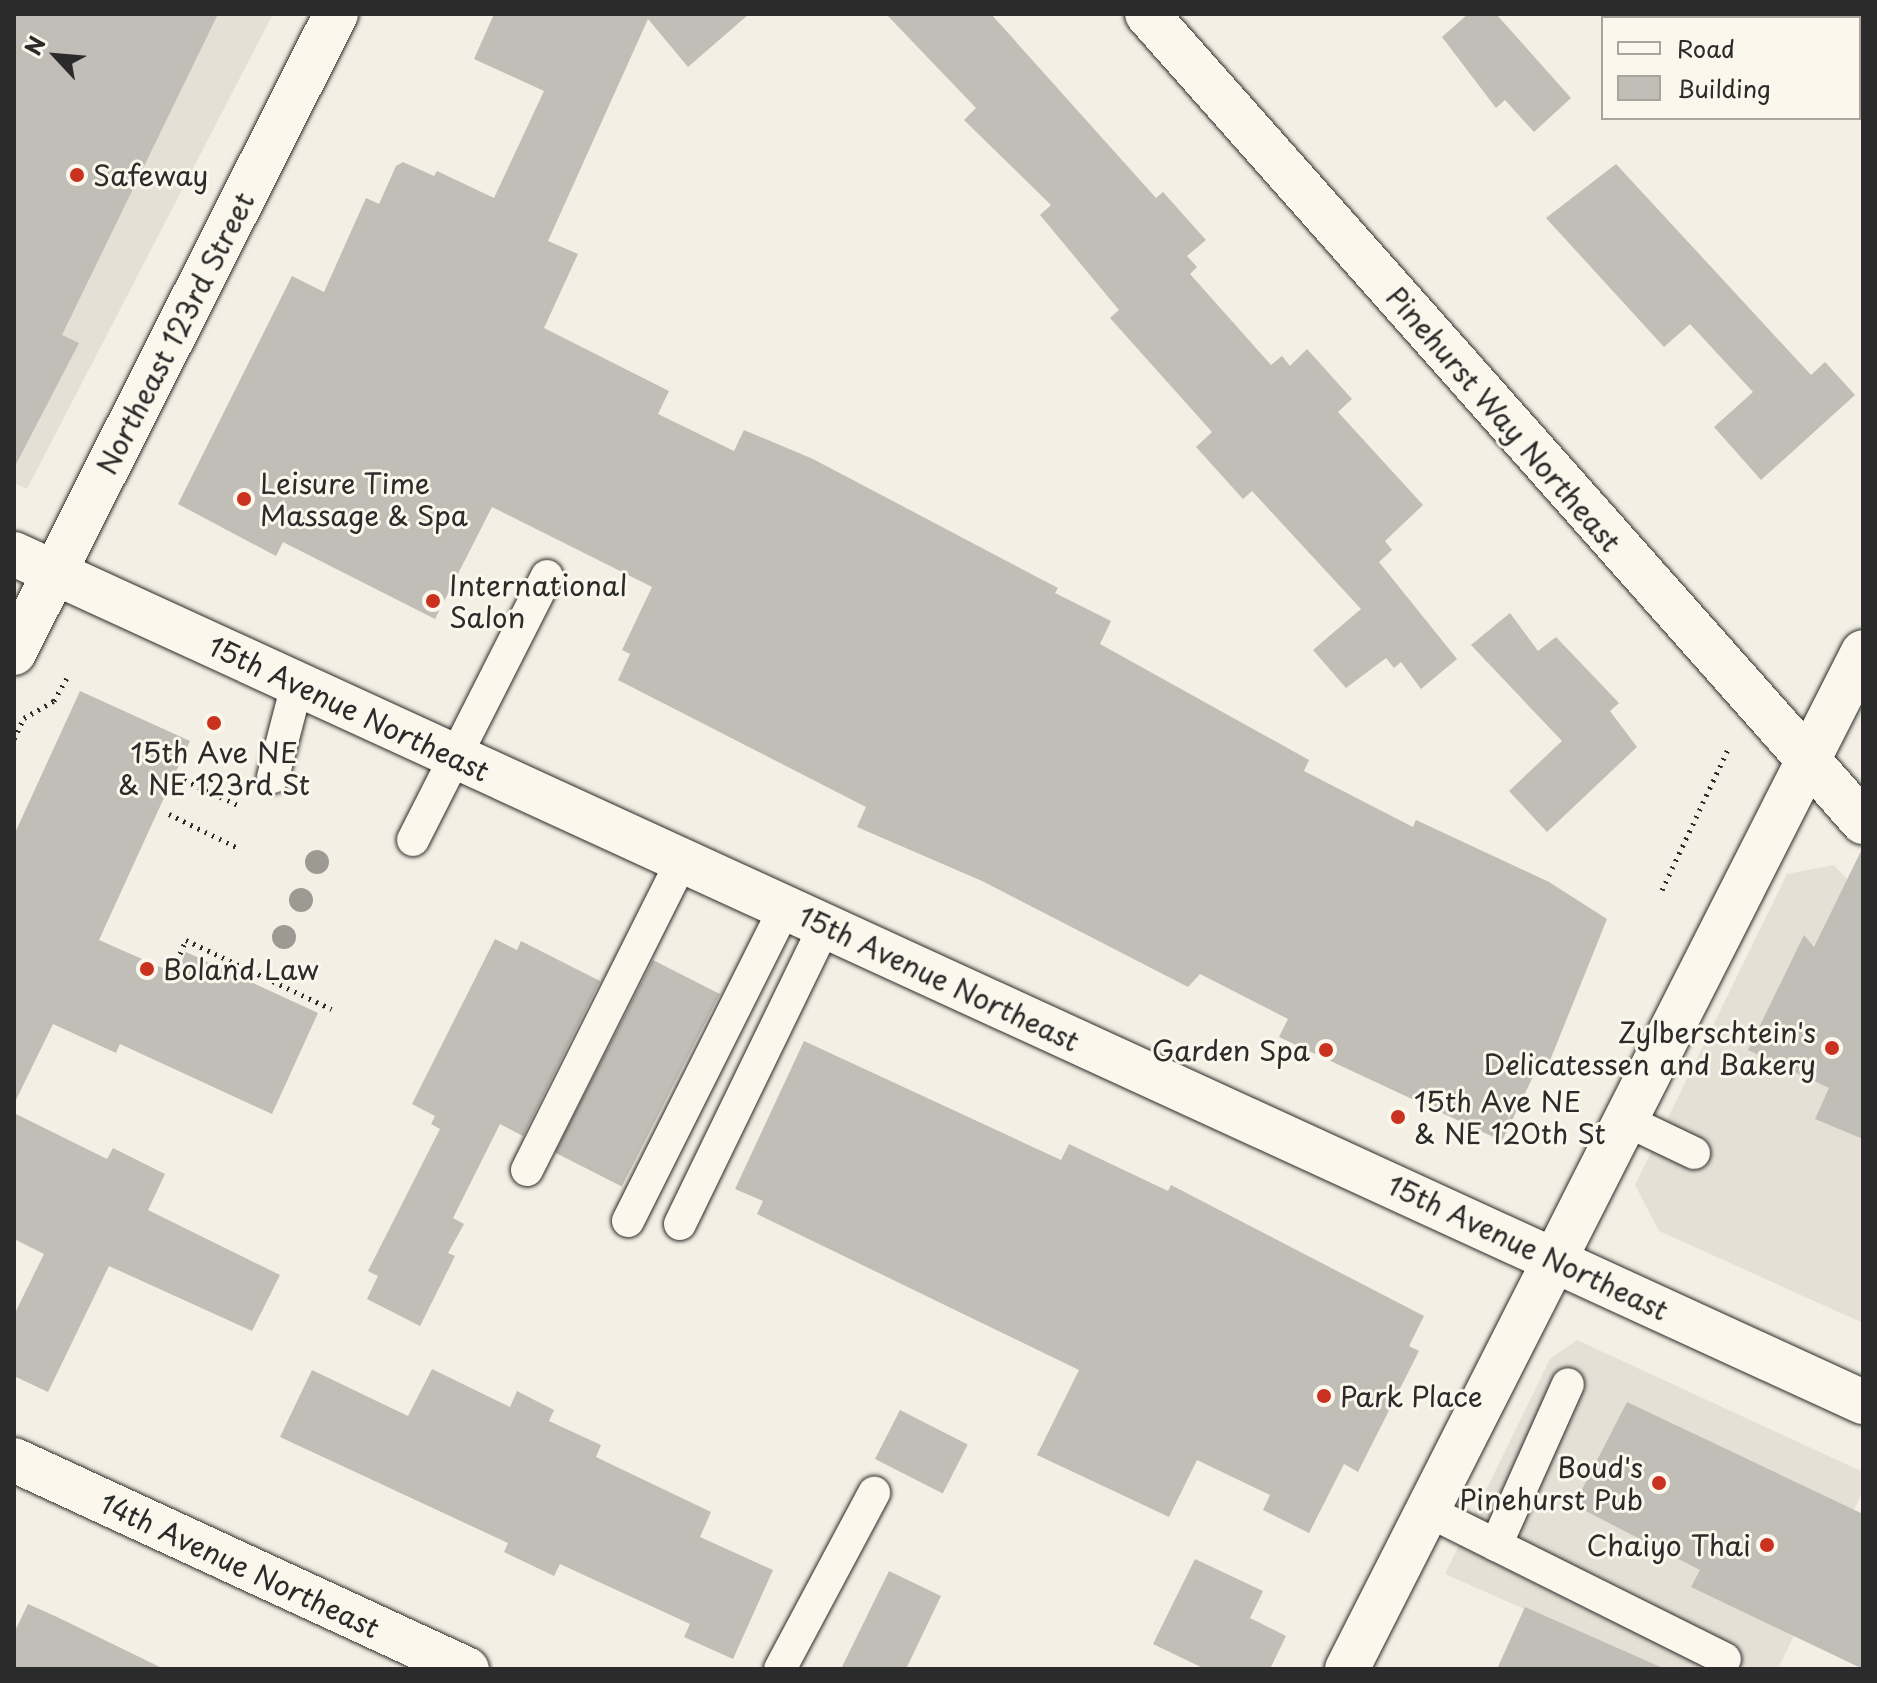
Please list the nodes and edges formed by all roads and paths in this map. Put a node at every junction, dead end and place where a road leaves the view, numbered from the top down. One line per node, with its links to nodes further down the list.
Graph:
1 (336, 14): 4 (street, Northeast 123rd Street)
2 (1147, 14): 13 (street, Pinehurst Way Northeast)
3 (14, 554): 4 (street, 15th Avenue Northeast)
4 (54, 573): 7 (street, Northeast 123rd Street); 9 (street, 15th Avenue Northeast)
5 (547, 576): 12 (lane)
6 (1863, 652): 13 (street)
7 (14, 653)
8 (67, 678): 10 (path)
9 (297, 685): 12 (street, 15th Avenue Northeast); 14 (lane)
10 (14, 739)
11 (1735, 742): 22 (path)
12 (454, 756): 19 (lane); 21 (street, 15th Avenue Northeast)
13 (1805, 761): 18 (street, Pinehurst Way Northeast); 27 (street)
14 (273, 777)
15 (184, 780): 16 (path)
16 (232, 803)
17 (169, 814): 20 (path)
18 (1863, 822)
19 (413, 840)
20 (240, 849)
21 (682, 860): 23 (street, 15th Avenue Northeast); 29 (lane)
22 (1662, 890)
23 (785, 907): 24 (street, 15th Avenue Northeast); 30 (lane)
24 (825, 925): 31 (lane); 32 (street, 15th Avenue Northeast)
25 (177, 961): 26 (path)
26 (331, 1009)
27 (1621, 1118): 28 (lane); 32 (street)
28 (1694, 1153)
29 (527, 1170)
30 (628, 1221)
31 (680, 1224)
32 (1551, 1259): 34 (street, 15th Avenue Northeast); 37 (street)
33 (1568, 1384): 38 (lane)
34 (1863, 1402)
35 (14, 1460): 40 (street, 14th Avenue Northeast)
36 (874, 1493): 41 (lane)
37 (1426, 1510): 38 (lane); 42 (street)
38 (1496, 1545): 39 (lane)
39 (1725, 1659)
40 (467, 1669)
41 (780, 1669)
42 (1347, 1669)

